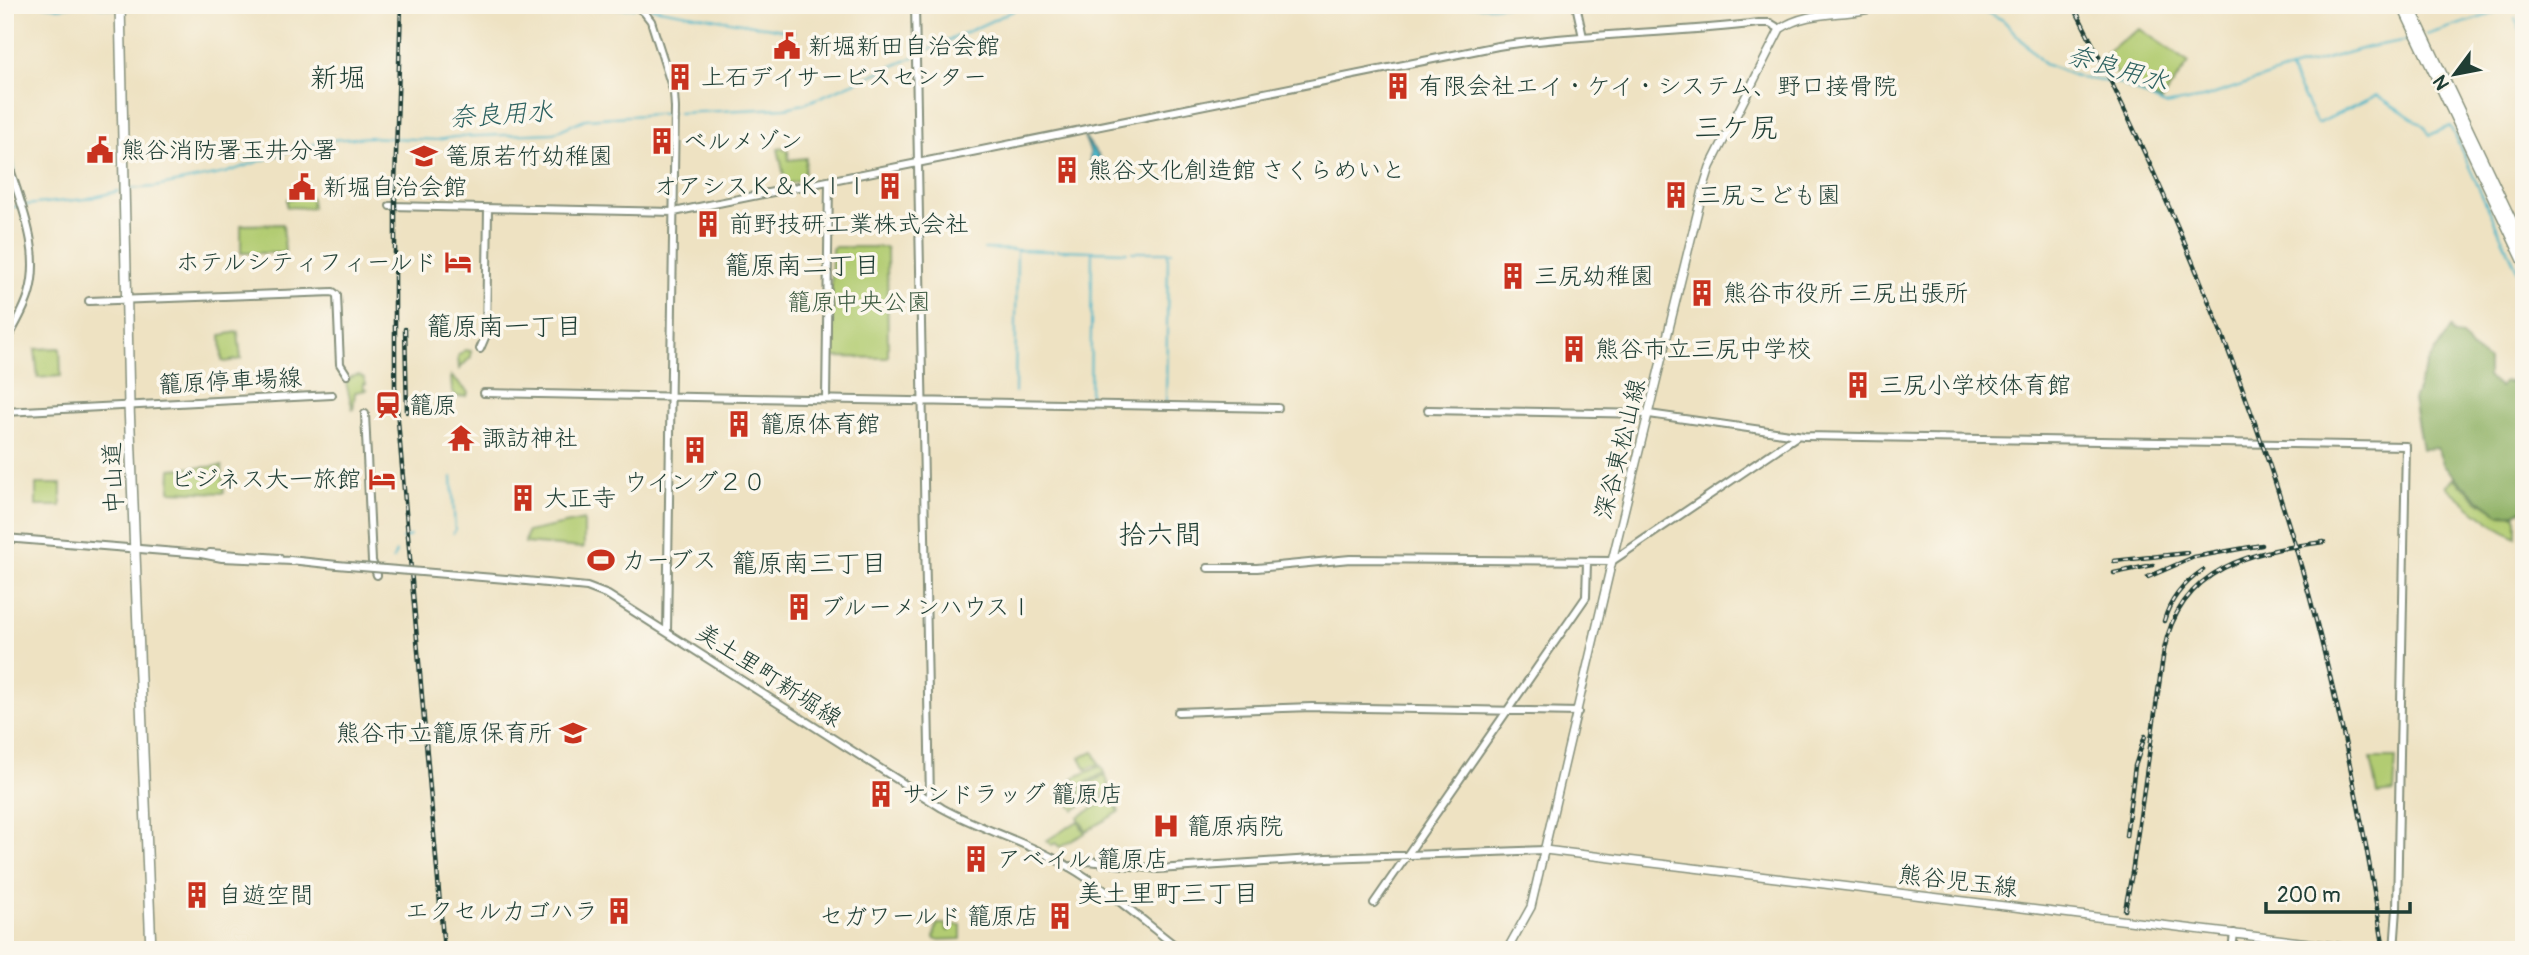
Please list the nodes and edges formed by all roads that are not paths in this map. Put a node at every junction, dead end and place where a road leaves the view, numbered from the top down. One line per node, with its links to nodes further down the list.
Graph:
1 (120, 5): 19 (highway, 中山道)
2 (634, 5): 16 (street)
3 (915, 5): 12 (street)
4 (1576, 5): 9 (street)
5 (1882, 5): 8 (main road)
6 (2402, 5): 10 (highway)
7 (2409, 5): 10 (highway)
8 (1780, 29): 9 (street); 34 (main road, 深谷東松山線)
9 (1583, 37): 12 (street)
10 (2421, 37): 17 (highway); 18 (highway)
11 (5, 152): 21 (street)
12 (919, 163): 13 (street); 28 (street)
13 (829, 181): 16 (street); 27 (street)
14 (390, 206): 15 (street)
15 (488, 209): 16 (street); 22 (street)
16 (674, 212): 26 (street)
17 (2524, 247)
18 (2524, 262)
19 (128, 299): 20 (street); 23 (street); 29 (highway, 中山道)
20 (89, 301)
21 (5, 343)
22 (480, 349)
23 (347, 375)
24 (484, 393): 26 (street)
25 (332, 395): 29 (street, 籠原停車場線)
26 (671, 397): 27 (street); 42 (street)
27 (826, 399): 28 (street)
28 (923, 401): 30 (street); 46 (street)
29 (129, 405): 32 (street, 籠原停車場線); 37 (highway, 中山道)
30 (1278, 408)
31 (1427, 410): 34 (street)
32 (5, 411)
33 (365, 414): 41 (street)
34 (1649, 414): 35 (street); 38 (main road, 深谷東松山線)
35 (1797, 436): 38 (street); 57 (street)
36 (5, 538): 37 (street, 美土里町新堀線)
37 (135, 549): 42 (street, 美土里町新堀線, bridge); 52 (highway, 中山道)
38 (1612, 561): 39 (street); 45 (main road, 深谷東松山線)
39 (1587, 562): 40 (street); 43 (street)
40 (1208, 568)
41 (377, 575)
42 (667, 632): 46 (street, 美土里町新堀線)
43 (1507, 711): 44 (street); 45 (street); 48 (street)
44 (1178, 712)
45 (1578, 712): 47 (main road, 深谷東松山線)
46 (930, 800): 49 (street, 美土里町新堀線)
47 (1545, 850): 48 (street); 51 (main road, 熊谷児玉線); 54 (main road, 深谷東松山線)
48 (1407, 855): 49 (street); 50 (street)
49 (1069, 867): 53 (street, 美土里町新堀線)
50 (1374, 903)
51 (2234, 933): 55 (street); 56 (main road, 熊谷児玉線)
52 (151, 950)
53 (1181, 950)
54 (1507, 950)
55 (2231, 950)
56 (2367, 950)
57 (2394, 950)

